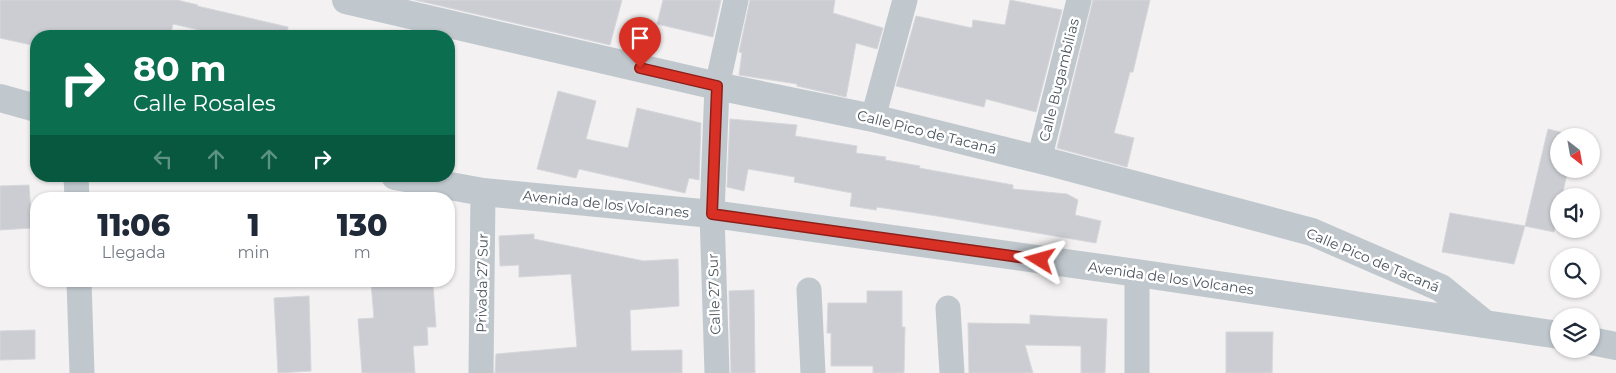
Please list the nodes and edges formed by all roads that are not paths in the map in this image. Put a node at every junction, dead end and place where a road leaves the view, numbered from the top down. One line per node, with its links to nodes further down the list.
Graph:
1 (346, 0): 5 (street, Calle Pico de Tacaná)
2 (736, 0): 5 (street, Calle 27 Sur)
3 (904, 0): 10 (street)
4 (1079, 0): 11 (street, Calle Bugambilias)
5 (717, 86): 10 (street, Calle Pico de Tacaná); 14 (street, Calle 27 Sur)
6 (0, 98): 7 (street)
7 (30, 107)
8 (30, 109): 9 (street)
9 (0, 117)
10 (873, 118): 11 (street, Calle Pico de Tacaná)
11 (1039, 160): 19 (street, Calle Pico de Tacaná)
12 (429, 182): 13 (street, Avenida de los Volcanes)
13 (483, 192): 14 (street, Avenida de los Volcanes); 24 (street, Privada 27 Sur)
14 (712, 214): 15 (street, Avenida de los Volcanes); 25 (street, Calle 27 Sur)
15 (1137, 273): 19 (street, Avenida de los Volcanes); 28 (street)
16 (79, 287): 23 (street)
17 (809, 290): 26 (street)
18 (948, 308): 27 (street)
19 (1486, 324): 20 (street, Avenida de los Volcanes)
20 (1550, 334)
21 (1600, 343): 22 (street)
22 (1616, 346)
23 (82, 373)
24 (481, 373)
25 (717, 373)
26 (813, 373)
27 (952, 373)
28 (1137, 373)

